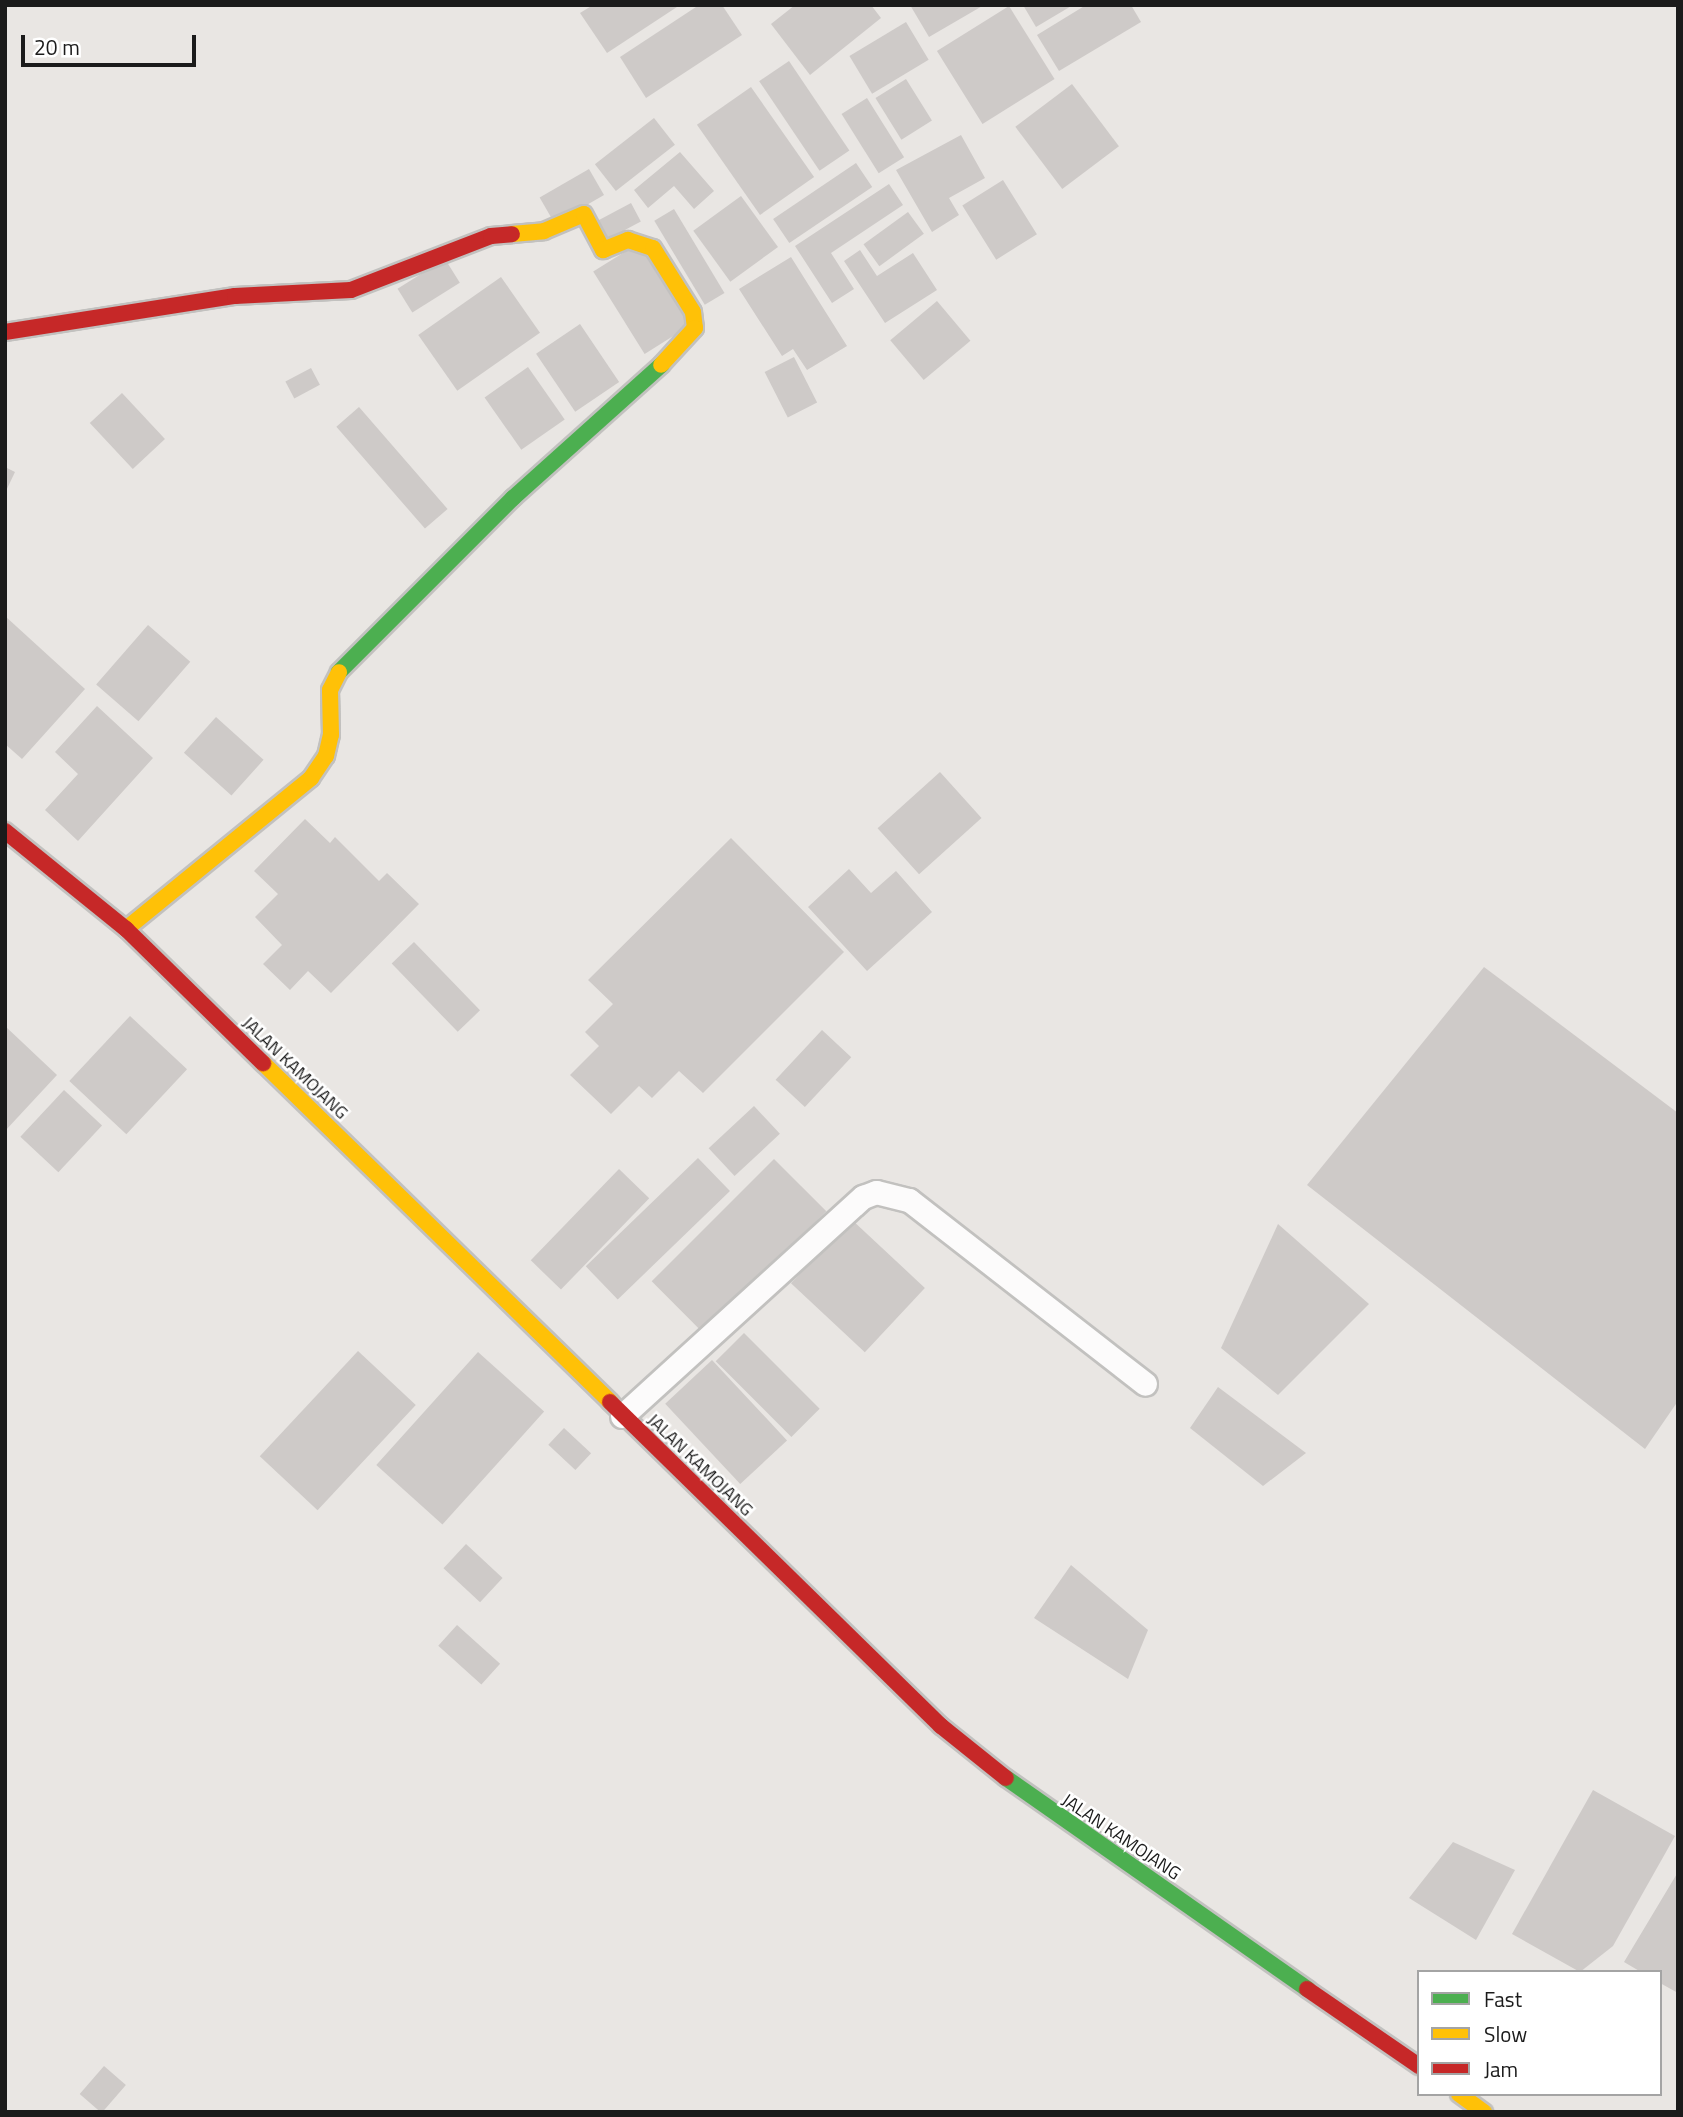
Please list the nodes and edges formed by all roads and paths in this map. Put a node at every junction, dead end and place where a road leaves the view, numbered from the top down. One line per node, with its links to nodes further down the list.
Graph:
1 (5, 332): 3 (main road)
2 (5, 831): 3 (main road, JALAN KAMOJANG)
3 (126, 929): 5 (main road, JALAN KAMOJANG)
4 (1145, 1384): 5 (lane)
5 (622, 1416): 6 (main road, JALAN KAMOJANG)
6 (1417, 2065)
7 (1463, 2096): 8 (main road)
8 (1485, 2112)

